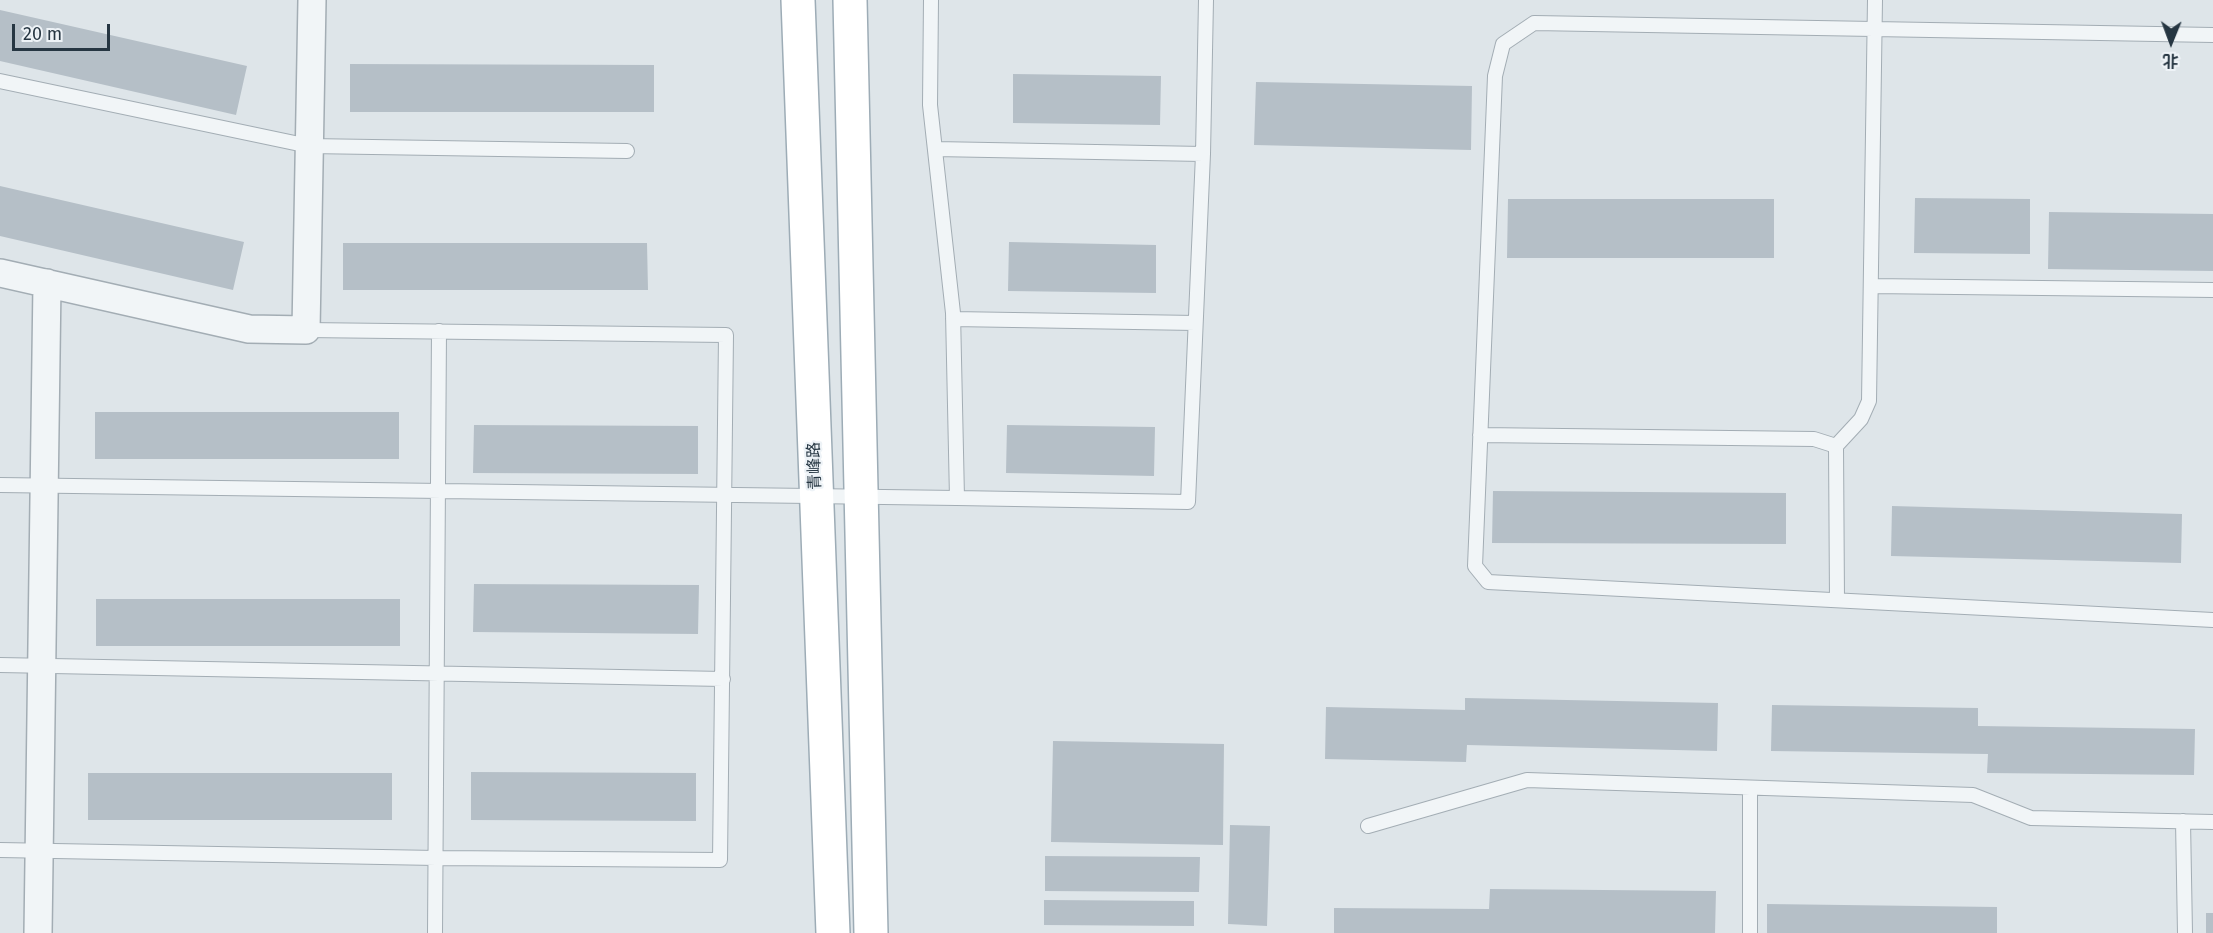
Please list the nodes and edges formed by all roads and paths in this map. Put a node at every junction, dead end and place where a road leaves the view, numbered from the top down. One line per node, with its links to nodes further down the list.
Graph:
1 (312, 0): 10 (street)
2 (798, 0): 44 (main road, 青峰路)
3 (850, 0): 45 (main road)
4 (931, 0): 11 (lane)
5 (1206, 0): 13 (lane)
6 (1875, 0): 7 (lane)
7 (1875, 29): 8 (lane); 16 (lane); 22 (lane)
8 (2213, 35)
9 (0, 81): 10 (lane)
10 (309, 146): 12 (lane); 20 (street)
11 (935, 148): 13 (lane); 18 (lane)
12 (627, 151)
13 (1203, 154): 19 (lane)
14 (0, 273): 15 (street)
15 (46, 283): 20 (street); 25 (street)
16 (1871, 286): 17 (lane); 23 (lane)
17 (2213, 290)
18 (953, 319): 19 (lane); 28 (lane)
19 (1196, 323): 28 (lane)
20 (306, 330): 21 (lane)
21 (439, 331): 26 (lane); 27 (lane)
22 (1480, 435): 23 (lane); 29 (lane)
23 (1836, 446): 29 (lane)
24 (0, 484): 25 (lane)
25 (44, 485): 26 (lane); 32 (street)
26 (438, 491): 27 (lane); 33 (lane)
27 (726, 495): 28 (lane); 34 (lane)
28 (957, 498)
29 (1837, 600): 30 (lane)
30 (2213, 620)
31 (0, 666): 32 (lane)
32 (41, 666): 33 (lane); 40 (street)
33 (437, 674): 34 (lane); 41 (lane)
34 (723, 679): 41 (lane)
35 (1750, 788): 36 (lane); 38 (lane); 46 (lane)
36 (2183, 821): 37 (lane); 47 (lane)
37 (2213, 822)
38 (1368, 826)
39 (0, 849): 40 (lane)
40 (39, 850): 41 (lane); 42 (street)
41 (436, 858): 43 (lane)
42 (38, 933)
43 (435, 933)
44 (833, 933)
45 (871, 933)
46 (1750, 933)
47 (2185, 933)

